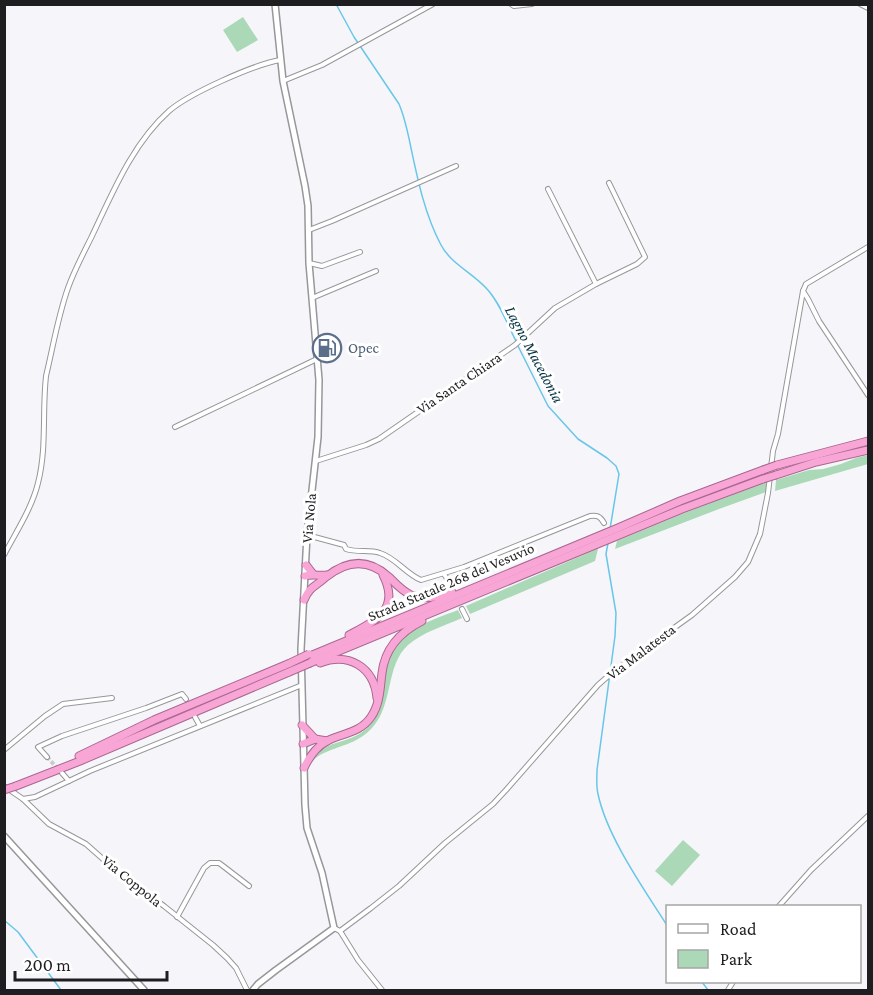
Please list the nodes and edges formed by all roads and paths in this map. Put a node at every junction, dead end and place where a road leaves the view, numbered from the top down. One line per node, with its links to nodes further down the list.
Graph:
1 (275, 4): 7 (street, Via Nola)
2 (433, 4): 8 (street)
3 (511, 4): 4 (street)
4 (532, 4)
5 (860, 4): 6 (street)
6 (868, 8)
7 (280, 60): 8 (street, Via Nola); 30 (street)
8 (283, 81): 12 (street, Via Nola)
9 (456, 166): 12 (street)
10 (609, 183): 17 (street, Via Santa Chiara)
11 (548, 189): 17 (street)
12 (309, 230): 15 (street, Via Nola)
13 (868, 246): 18 (street)
14 (360, 252): 15 (street)
15 (309, 263): 19 (street, Via Nola)
16 (376, 272): 19 (street)
17 (596, 284): 25 (street, Via Santa Chiara)
18 (802, 291): 21 (street); 69 (street, Via Malatesta)
19 (312, 298): 20 (street, Via Nola)
20 (318, 359): 22 (street); 25 (street, Via Nola)
21 (868, 395)
22 (175, 427)
23 (868, 441): 27 (highway, Strada Statale 268 del Vesuvio, bridge)
24 (868, 450): 27 (highway, Strada Statale 268 del Vesuvio, bridge)
25 (315, 461): 28 (street, Via Nola)
26 (604, 523): 35 (street)
27 (618, 532): 29 (highway, Strada Statale 268 del Vesuvio)
28 (308, 535): 31 (street, Via Nola); 35 (street)
29 (597, 540): 32 (highway, Strada Statale 268 del Vesuvio); 39 (highway, Strada Statale 268 del Vesuvio)
30 (4, 555)
31 (306, 565): 36 (highway)
32 (516, 570): 33 (highway); 43 (highway, Strada Statale 268 del Vesuvio)
33 (380, 571): 34 (highway); 43 (highway)
34 (329, 574): 36 (highway); 37 (highway)
35 (444, 574): 38 (street)
36 (307, 576): 37 (highway); 40 (street)
37 (317, 584): 40 (highway)
38 (451, 585)
39 (464, 599): 43 (highway, Strada Statale 268 del Vesuvio); 48 (highway)
40 (304, 600): 45 (street)
41 (462, 609): 42 (street)
42 (467, 620)
43 (310, 660): 44 (highway, Strada Statale 268 del Vesuvio, bridge); 48 (highway)
44 (289, 671): 59 (highway, Strada Statale 268 del Vesuvio); 59 (highway, Strada Statale 268 del Vesuvio)
45 (302, 685): 50 (street); 51 (street)
46 (112, 698): 56 (street)
47 (186, 699): 57 (street)
48 (377, 701): 53 (highway)
49 (195, 717): 51 (street)
50 (302, 725): 52 (highway); 54 (street)
51 (200, 726): 61 (street)
52 (315, 739): 53 (highway); 54 (highway)
53 (327, 741): 55 (highway)
54 (303, 745): 55 (highway); 58 (street)
55 (316, 748): 58 (highway)
56 (4, 750)
57 (47, 757)
58 (304, 768): 69 (street)
59 (53, 770): 62 (highway, Strada Statale 268 del Vesuvio, bridge)
60 (62, 773): 61 (street)
61 (69, 781): 63 (street)
62 (4, 788): 63 (street, Via Coppola)
63 (23, 799): 68 (street, Via Coppola)
64 (868, 816): 67 (street)
65 (4, 836): 70 (street)
66 (249, 886): 68 (street)
67 (780, 905)
68 (177, 917): 71 (street, Via Coppola)
69 (337, 929): 72 (street); 73 (street)
70 (144, 990)
71 (247, 990)
72 (253, 990)
73 (382, 990)

